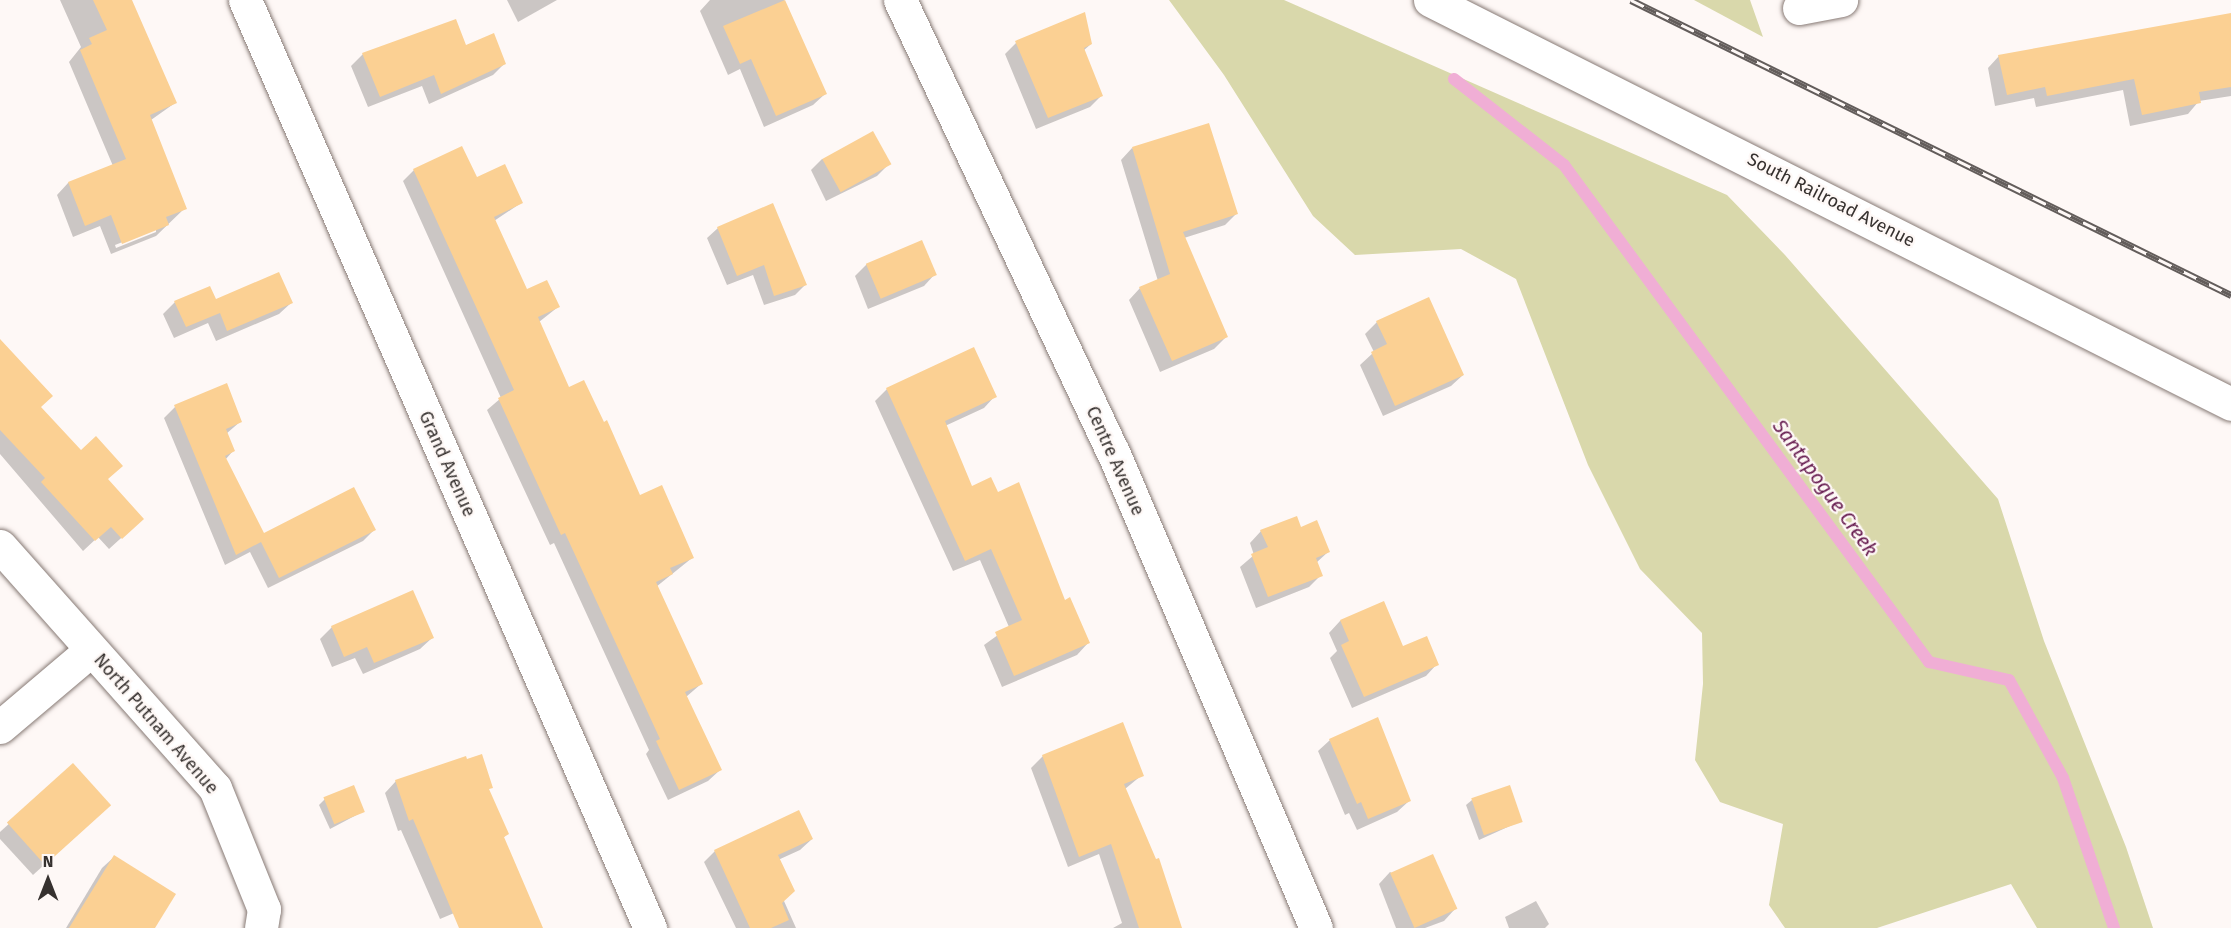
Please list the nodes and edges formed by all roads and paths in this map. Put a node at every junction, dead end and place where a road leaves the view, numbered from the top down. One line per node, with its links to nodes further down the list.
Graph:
1 (245, 0): 11 (street, Grand Avenue)
2 (900, 0): 12 (street, Centre Avenue)
3 (1430, 0): 6 (street, South Railroad Avenue)
4 (1842, 0): 5 (street)
5 (1799, 8)
6 (2231, 404)
7 (0, 546): 8 (street, North Putnam Avenue)
8 (91, 650): 9 (street); 10 (street, North Putnam Avenue)
9 (0, 727)
10 (261, 928)
11 (650, 928)
12 (1316, 928)

